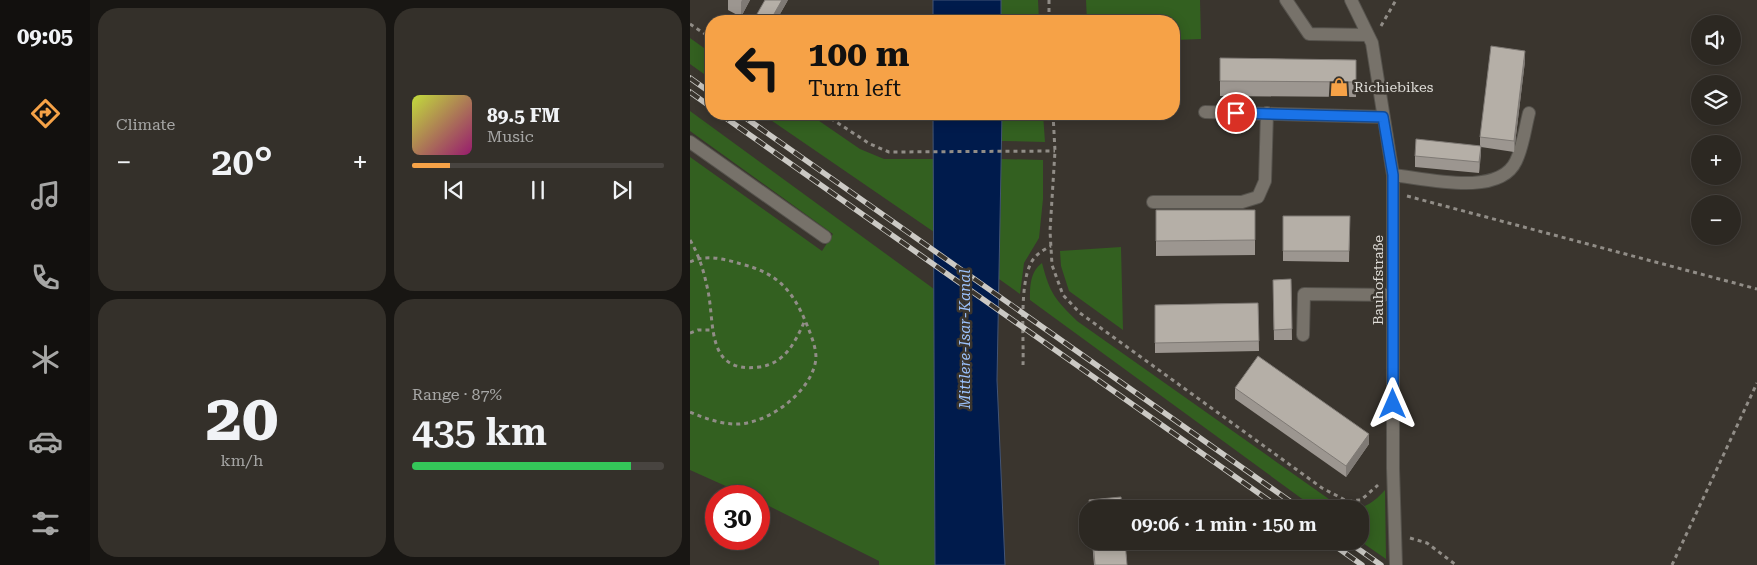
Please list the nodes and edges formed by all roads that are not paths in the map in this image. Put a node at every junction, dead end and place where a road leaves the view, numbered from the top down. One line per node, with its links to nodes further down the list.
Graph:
1 (1286, 0): 3 (street)
2 (1352, 0): 3 (street, Bauhofstraße)
3 (1369, 39): 7 (street, Bauhofstraße)
4 (1205, 112): 5 (street)
5 (1267, 113): 7 (street); 10 (street)
6 (1529, 113): 9 (street)
7 (1383, 117): 9 (street, Bauhofstraße)
8 (690, 142): 11 (street)
9 (1393, 175): 12 (street, Bauhofstraße)
10 (1153, 202)
11 (825, 237)
12 (1393, 295): 13 (street); 14 (street, Bauhofstraße)
13 (1303, 335)
14 (1396, 565)

